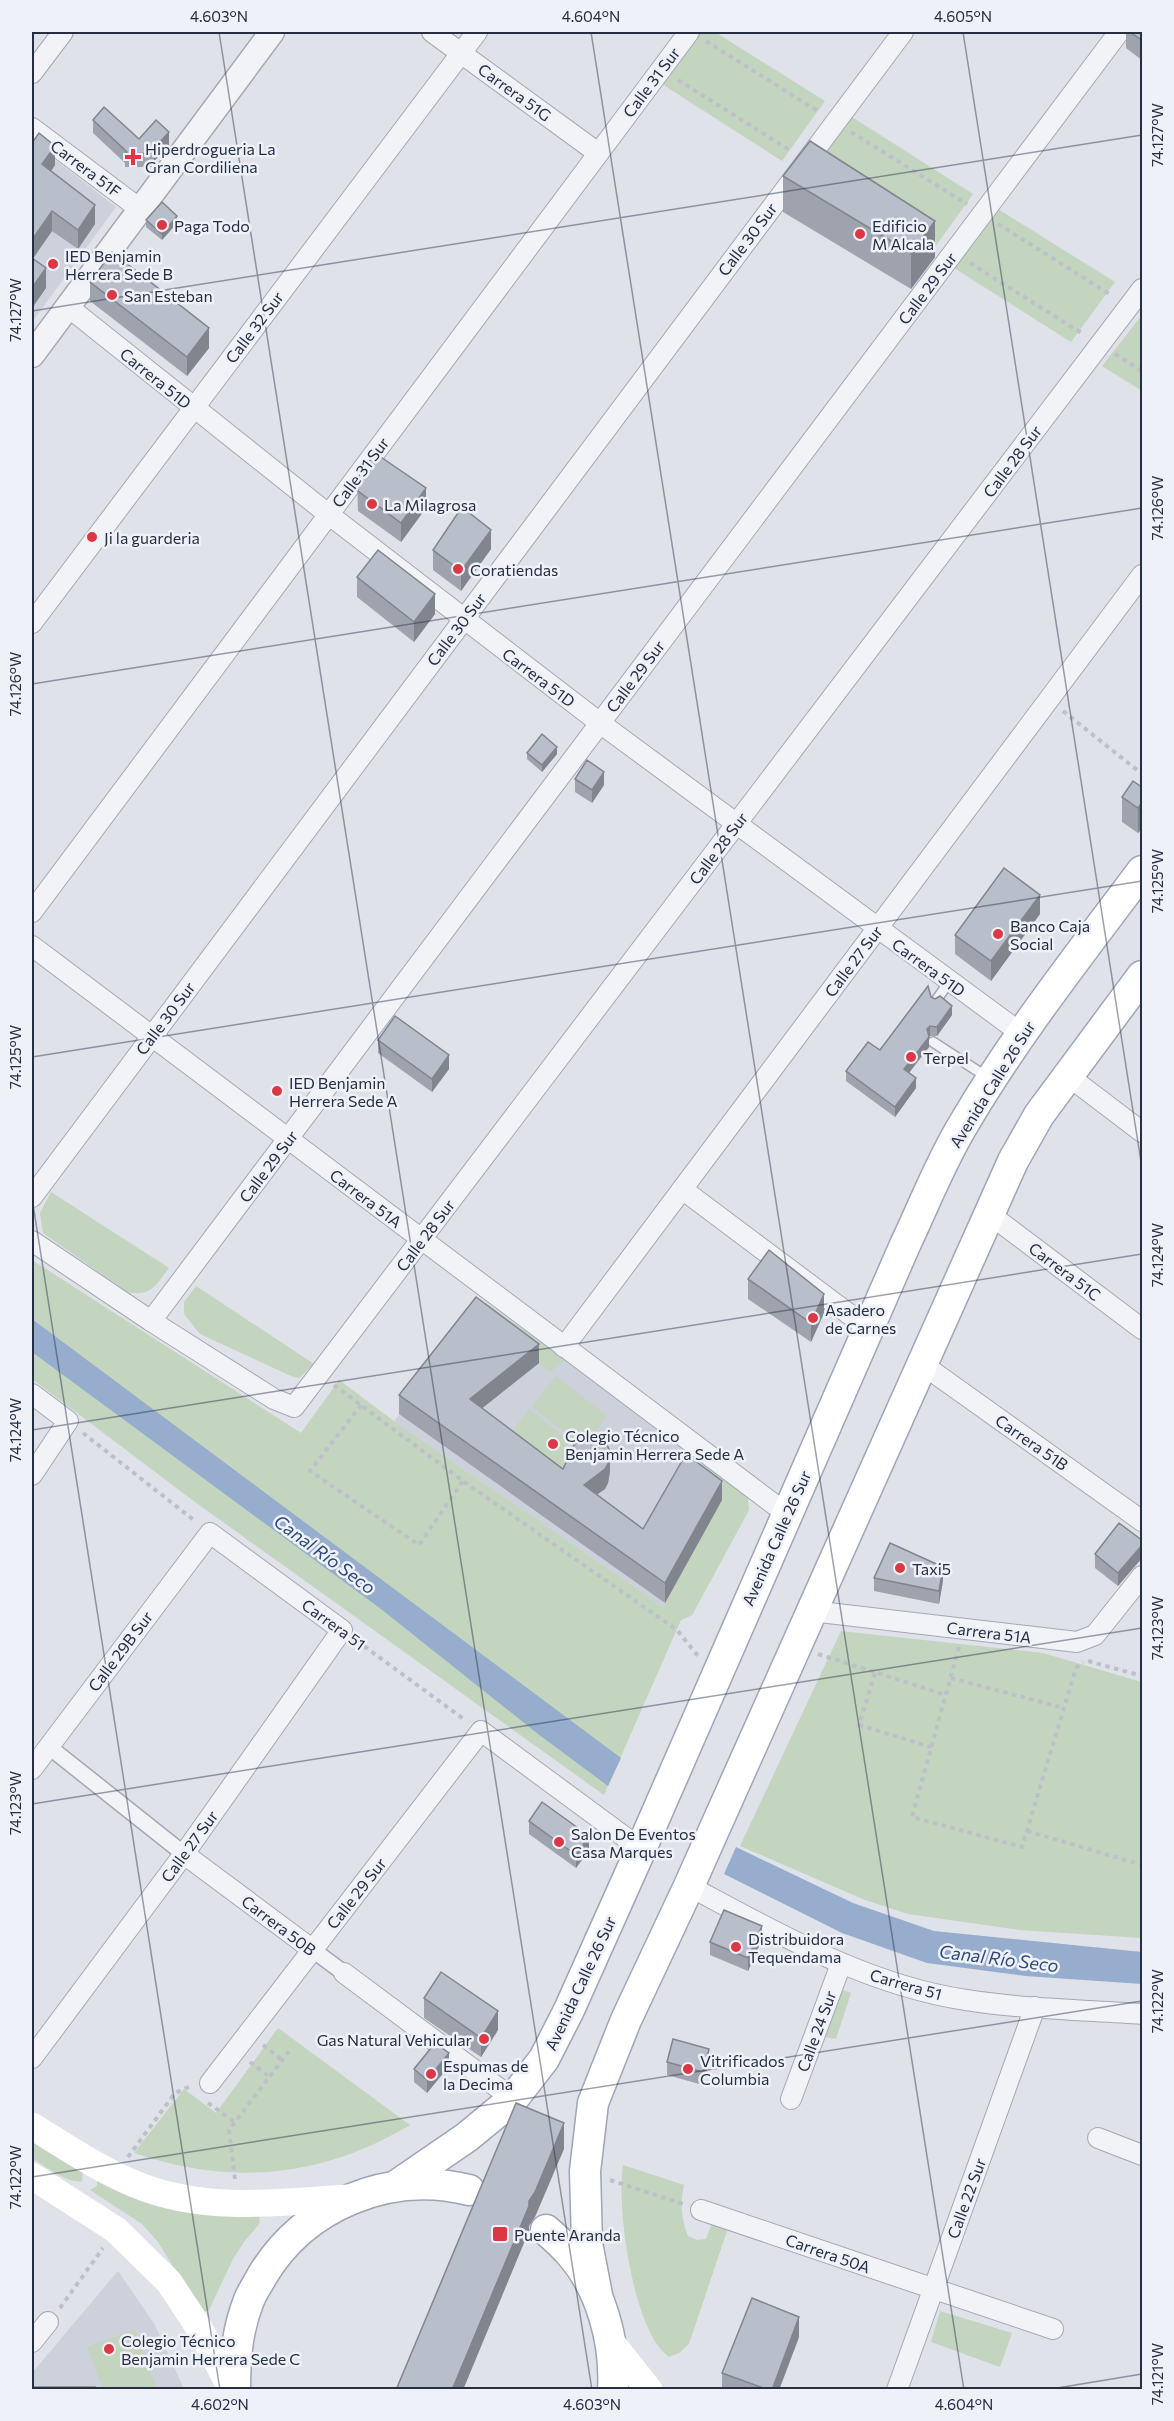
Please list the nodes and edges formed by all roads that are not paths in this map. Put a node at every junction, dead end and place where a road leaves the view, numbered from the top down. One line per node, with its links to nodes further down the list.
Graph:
1 (63, 32): 9 (street)
2 (272, 32): 12 (street)
3 (432, 32): 8 (street, Carrera 51G)
4 (477, 32): 8 (street, Calle 32 Sur)
5 (903, 32): 19 (street, Calle 30 Sur)
6 (1119, 32): 21 (street, Calle 29 Sur)
7 (695, 34): 11 (street, Calle 31 Sur)
8 (461, 53): 11 (street, Carrera 51G); 16 (street, Calle 32 Sur)
9 (32, 73)
10 (32, 128): 12 (street, Carrera 51F)
11 (598, 153): 17 (street, Calle 31 Sur)
12 (140, 209): 14 (street)
13 (1143, 290): 22 (street, Calle 28 Sur)
14 (67, 306): 15 (street); 16 (street, Carrera 51D)
15 (32, 355)
16 (193, 408): 17 (street, Carrera 51D); 20 (street, Calle 32 Sur)
17 (328, 514): 19 (street, Carrera 51D); 24 (street, Calle 31 Sur)
18 (1143, 575): 25 (street, Calle 27 Sur)
19 (464, 619): 21 (street, Carrera 51D); 31 (street, Calle 30 Sur)
20 (32, 623)
21 (600, 723): 22 (street, Carrera 51D); 36 (street, Calle 29 Sur)
22 (736, 825): 25 (street, Carrera 51D); 40 (street, Calle 28 Sur)
23 (1143, 871): 30 (main road, Avenida Calle 26 Sur)
24 (32, 912)
25 (877, 929): 28 (street, Carrera 51D); 37 (street, Calle 27 Sur)
26 (32, 946): 31 (street, Carrera 51A)
27 (1143, 976): 33 (main road)
28 (949, 982): 29 (lane); 30 (street, Carrera 51D)
29 (935, 1002)
30 (1022, 1034): 34 (main road, Avenida Calle 26 Sur)
31 (152, 1037): 36 (street, Carrera 51A); 38 (street, Calle 30 Sur)
32 (933, 1042): 34 (lane)
33 (1068, 1075): 35 (street); 39 (main road)
34 (991, 1080): 43 (main road, Avenida Calle 26 Sur)
35 (1143, 1132)
36 (288, 1139): 40 (street, Carrera 51A); 42 (street, Calle 29 Sur)
37 (682, 1189): 43 (street); 45 (street, Calle 27 Sur)
38 (32, 1197)
39 (988, 1213): 44 (street, Carrera 51C); 46 (main road)
40 (422, 1239): 42 (street, Calle 28 Sur); 45 (street, Carrera 51A)
41 (32, 1241): 42 (street)
42 (151, 1321)
43 (868, 1329): 49 (main road, Avenida Calle 26 Sur)
44 (1143, 1329)
45 (564, 1347): 49 (street, Carrera 51A)
46 (922, 1364): 50 (street, Carrera 51B); 53 (main road)
47 (32, 1394): 48 (street)
48 (32, 1475)
49 (787, 1514): 57 (main road, Avenida Calle 26 Sur)
50 (1143, 1521)
51 (210, 1533): 54 (street, Carrera 51); 55 (street, Calle 29B Sur)
52 (1143, 1576): 53 (street, Carrera 51A)
53 (811, 1611): 59 (main road)
54 (342, 1630): 58 (street, Calle 27 Sur)
55 (48, 1746): 56 (street, Calle 29B Sur); 58 (street, Carrera 50B)
56 (32, 1768)
57 (641, 1849): 60 (street, Calle 29 Sur); 67 (main road, Avenida Calle 26 Sur)
58 (184, 1854): 60 (street, Carrera 50B); 65 (street, Calle 27 Sur)
59 (689, 1886): 61 (street, Carrera 51); 79 (main road)
60 (313, 1950): 62 (street, Carrera 50B); 66 (street, Calle 29 Sur)
61 (841, 1964): 63 (street, Carrera 51); 68 (street, Calle 24 Sur)
62 (344, 1973): 67 (street, Carrera 50B)
63 (1035, 2007): 64 (street, Carrera 51); 78 (street, Calle 22 Sur)
64 (1143, 2014)
65 (32, 2058)
66 (210, 2083)
67 (513, 2099): 73 (main road, Avenida Calle 26 Sur)
68 (791, 2099)
69 (32, 2126): 75 (main road)
70 (1098, 2138): 71 (street)
71 (1143, 2154)
72 (32, 2176): 84 (main road)
73 (397, 2185): 74 (main road); 75 (main road)
74 (469, 2190)
75 (350, 2198): 84 (main road)
76 (701, 2210): 78 (street, Carrera 50A)
77 (546, 2230): 79 (main road)
78 (934, 2288): 81 (street, Carrera 50A); 87 (street, Calle 22 Sur)
79 (597, 2295): 83 (main road)
80 (48, 2322): 82 (street)
81 (1053, 2329)
82 (32, 2342)
83 (611, 2342): 85 (main road); 86 (main road)
84 (233, 2390)
85 (613, 2390)
86 (649, 2390)
87 (897, 2390)

